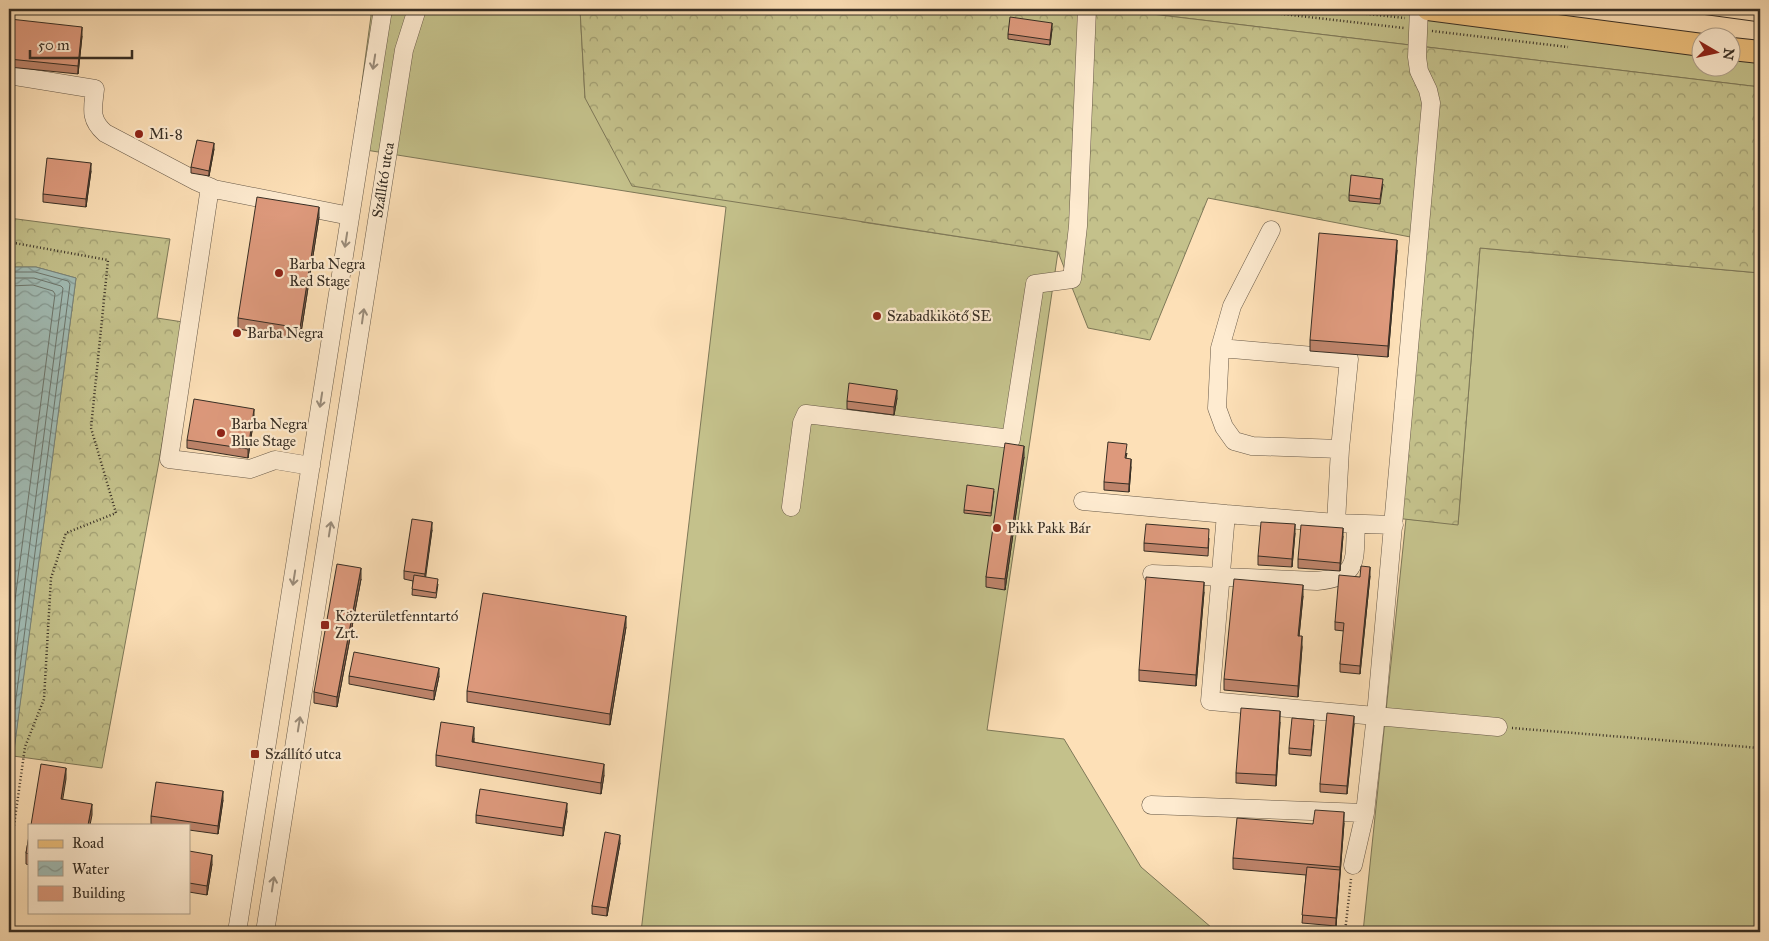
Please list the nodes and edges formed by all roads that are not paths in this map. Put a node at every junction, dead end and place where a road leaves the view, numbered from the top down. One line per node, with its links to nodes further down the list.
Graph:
1 (417, 9): 11 (street, Szállító utca)
2 (1087, 9): 21 (street)
3 (1419, 9): 25 (street)
4 (1428, 9): 6 (main road)
5 (382, 10): 10 (street, Szállító utca, one-way to 10)
6 (1692, 44)
7 (1742, 50): 8 (main road)
8 (1760, 52)
9 (9, 75): 12 (street)
10 (360, 156): 11 (street); 13 (street, Szállító utca)
11 (386, 161): 17 (street, Szállító utca, one-way to 11)
12 (210, 187): 13 (street); 19 (street)
13 (350, 216): 16 (street, Szállító utca, one-way to 16)
14 (1271, 230): 15 (street)
15 (1220, 348): 18 (street); 18 (street)
16 (329, 350): 17 (street); 19 (street, Szállító utca, one-way to 19)
17 (357, 354): 27 (street, Szállító utca, one-way to 17)
18 (1340, 449): 23 (street)
19 (311, 466): 26 (street, Szállító utca)
20 (1083, 501): 22 (street)
21 (791, 507)
22 (1226, 514): 23 (street); 29 (street)
23 (1336, 523): 24 (street)
24 (1356, 524): 25 (street); 29 (street)
25 (1394, 526): 30 (street)
26 (298, 554): 27 (street); 32 (street, Szállító utca, one-way to 32)
27 (325, 559): 33 (street, Szállító utca, one-way to 27)
28 (1152, 574): 29 (street)
29 (1221, 578): 30 (street)
30 (1376, 715): 31 (street); 35 (street)
31 (1498, 727)
32 (258, 801): 33 (street); 37 (street, Szállító utca)
33 (286, 804): 38 (street, Szállító utca, one-way to 33)
34 (1151, 805): 35 (street)
35 (1365, 814): 36 (street)
36 (1353, 865)
37 (236, 932)
38 (265, 932)

